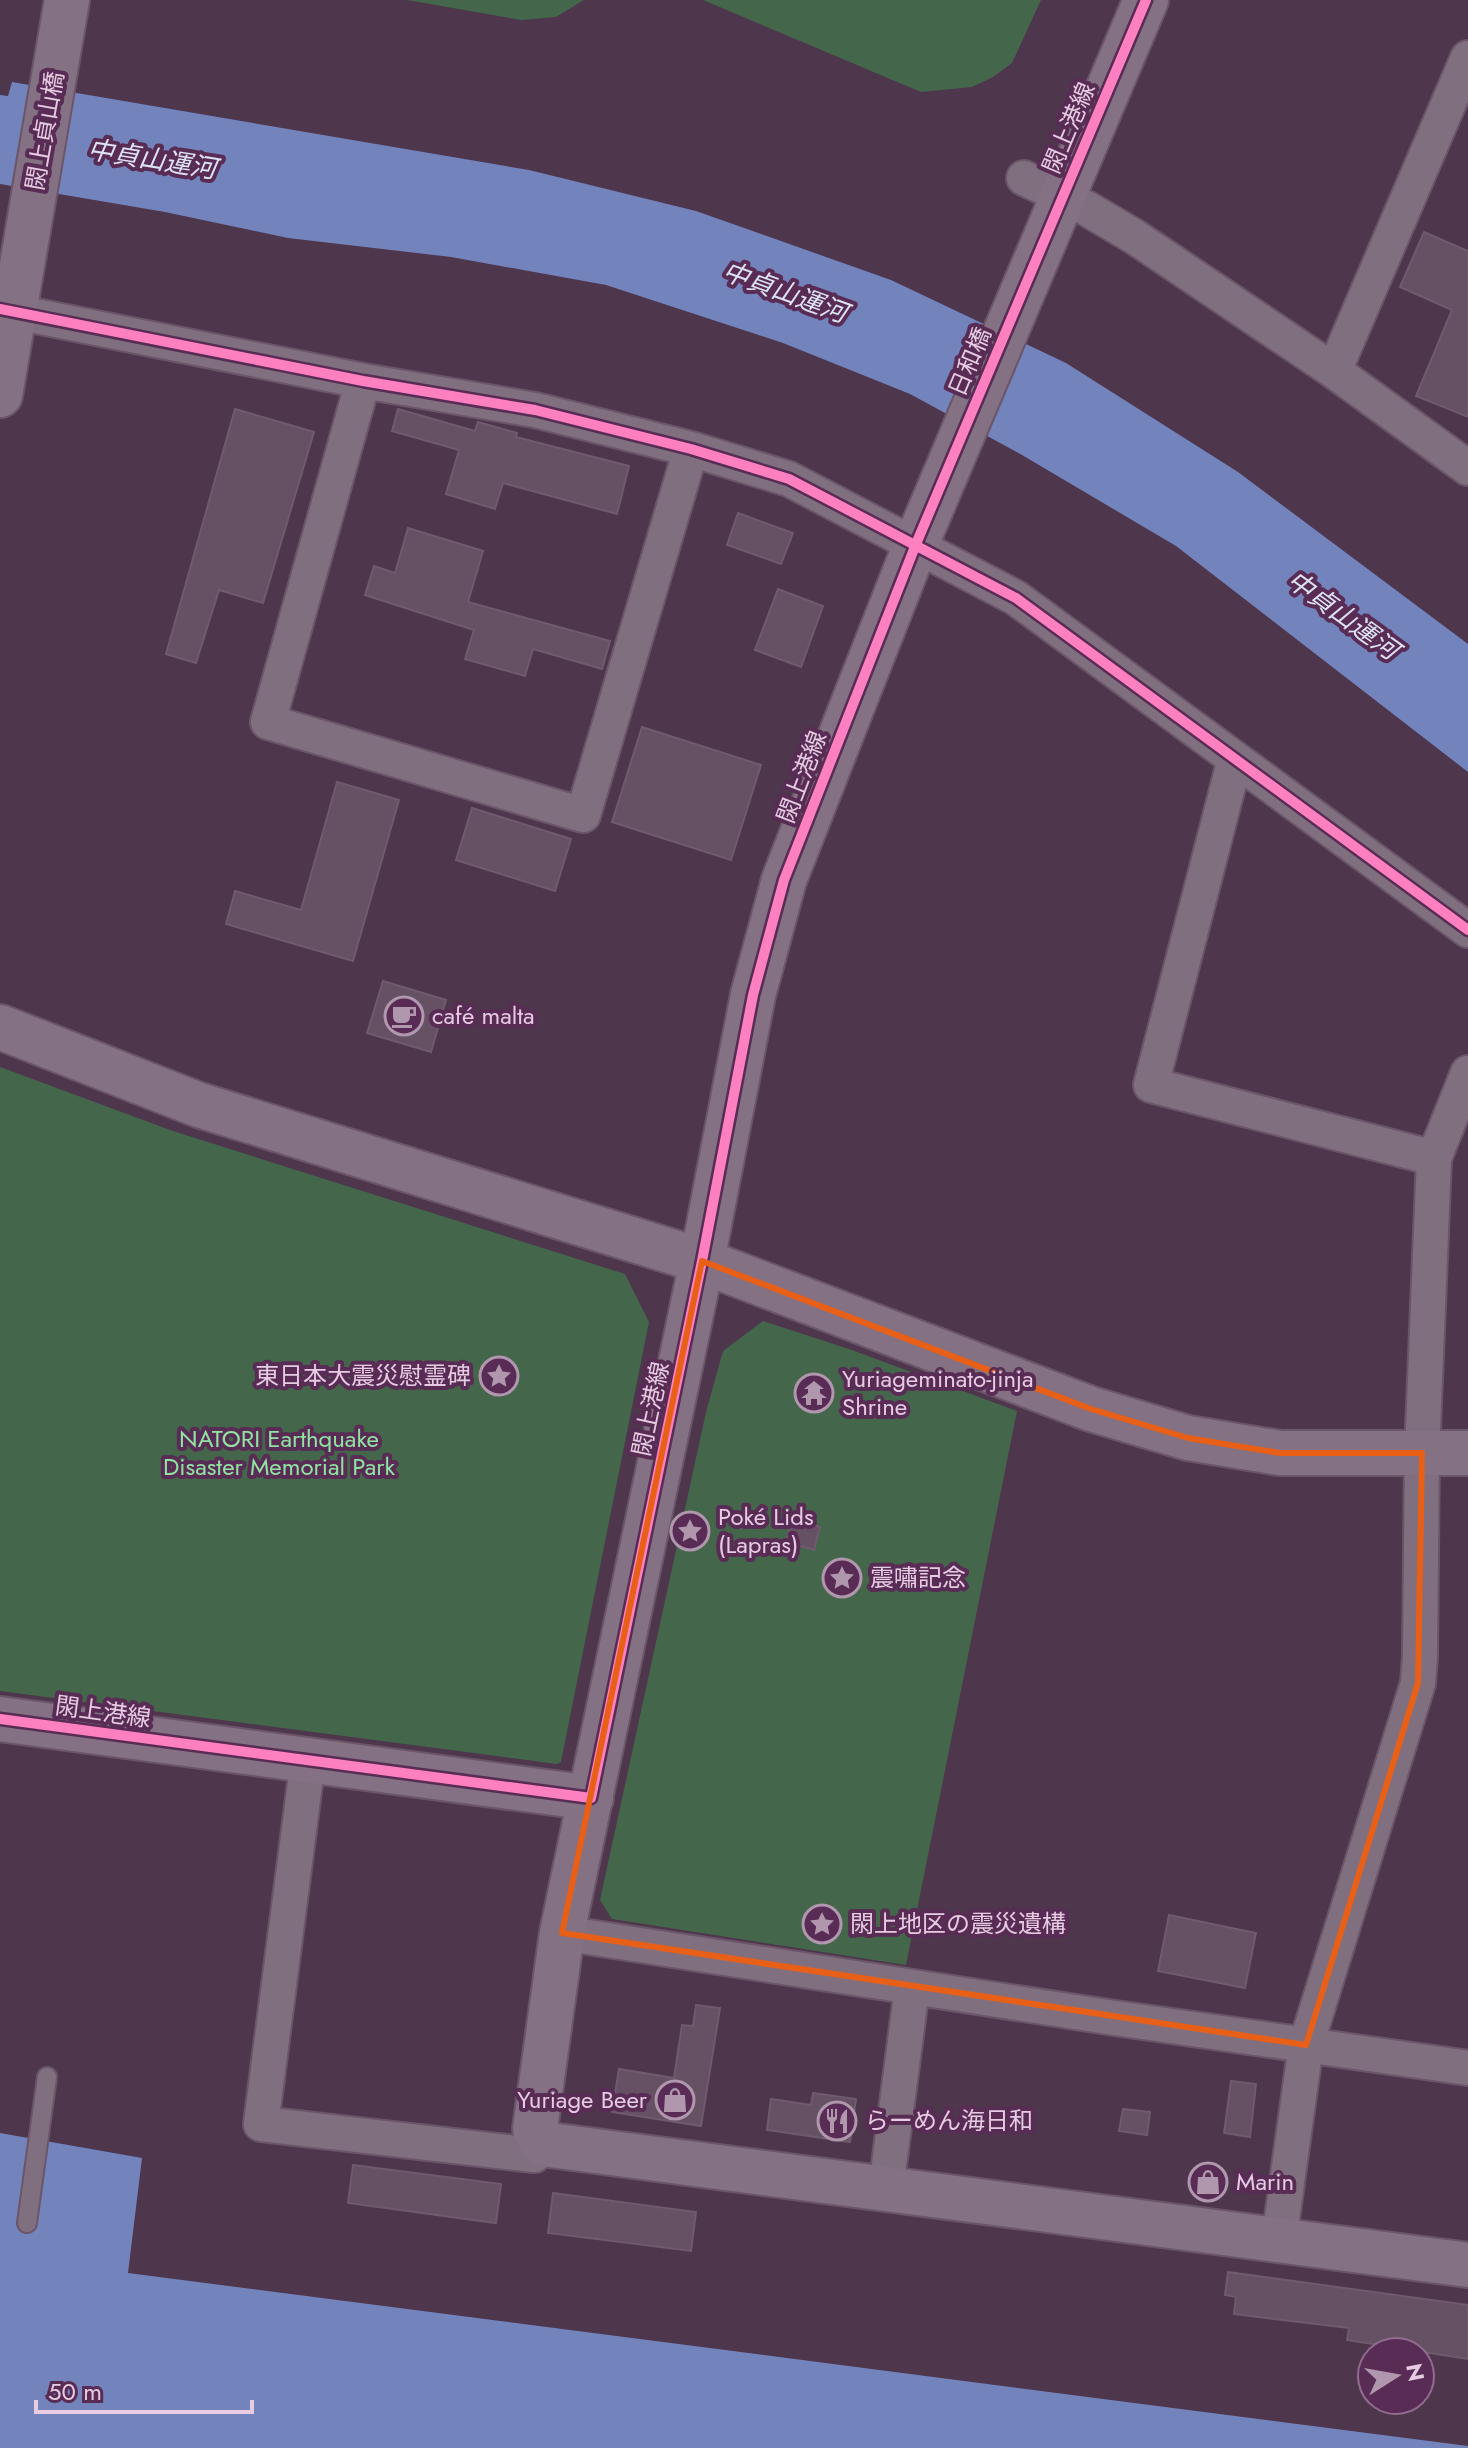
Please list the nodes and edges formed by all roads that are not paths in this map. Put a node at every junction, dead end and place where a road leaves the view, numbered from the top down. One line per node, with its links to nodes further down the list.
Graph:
1 (1146, 0): 4 (street, 閖上港線)
2 (65, 13): 6 (street, 閖上貞山橋)
3 (1468, 58): 7 (street)
4 (1042, 188): 5 (street, 閖上港線); 7 (street)
5 (1028, 273): 11 (street, 日和橋)
6 (7, 310): 8 (street); 9 (street, 閖上貞山橋)
7 (1334, 371): 12 (street)
8 (363, 381): 10 (street); 10 (street)
9 (0, 395)
10 (691, 449): 13 (street)
11 (948, 467): 13 (street, 閖上港線)
12 (1468, 468)
13 (916, 544): 14 (street); 19 (street, 閖上港線)
14 (1235, 759): 15 (street); 18 (street)
15 (1468, 930)
16 (0, 1027): 19 (street)
17 (1468, 1073): 18 (street)
18 (1434, 1158): 20 (street)
19 (702, 1261): 20 (street); 24 (street, 閖上港線)
20 (1422, 1453): 21 (street); 27 (street)
21 (1468, 1453)
22 (0, 1719): 23 (street, 閖上港線)
23 (308, 1760): 24 (street, 閖上港線); 30 (street)
24 (591, 1798): 25 (street)
25 (562, 1933): 26 (street); 30 (street)
26 (912, 1988): 27 (street); 31 (street)
27 (1306, 2045): 28 (street); 33 (street)
28 (1468, 2068)
29 (47, 2077): 32 (lane)
30 (543, 2143): 31 (street)
31 (886, 2188): 33 (street)
32 (27, 2223)
33 (1279, 2240): 34 (street)
34 (1468, 2265)

